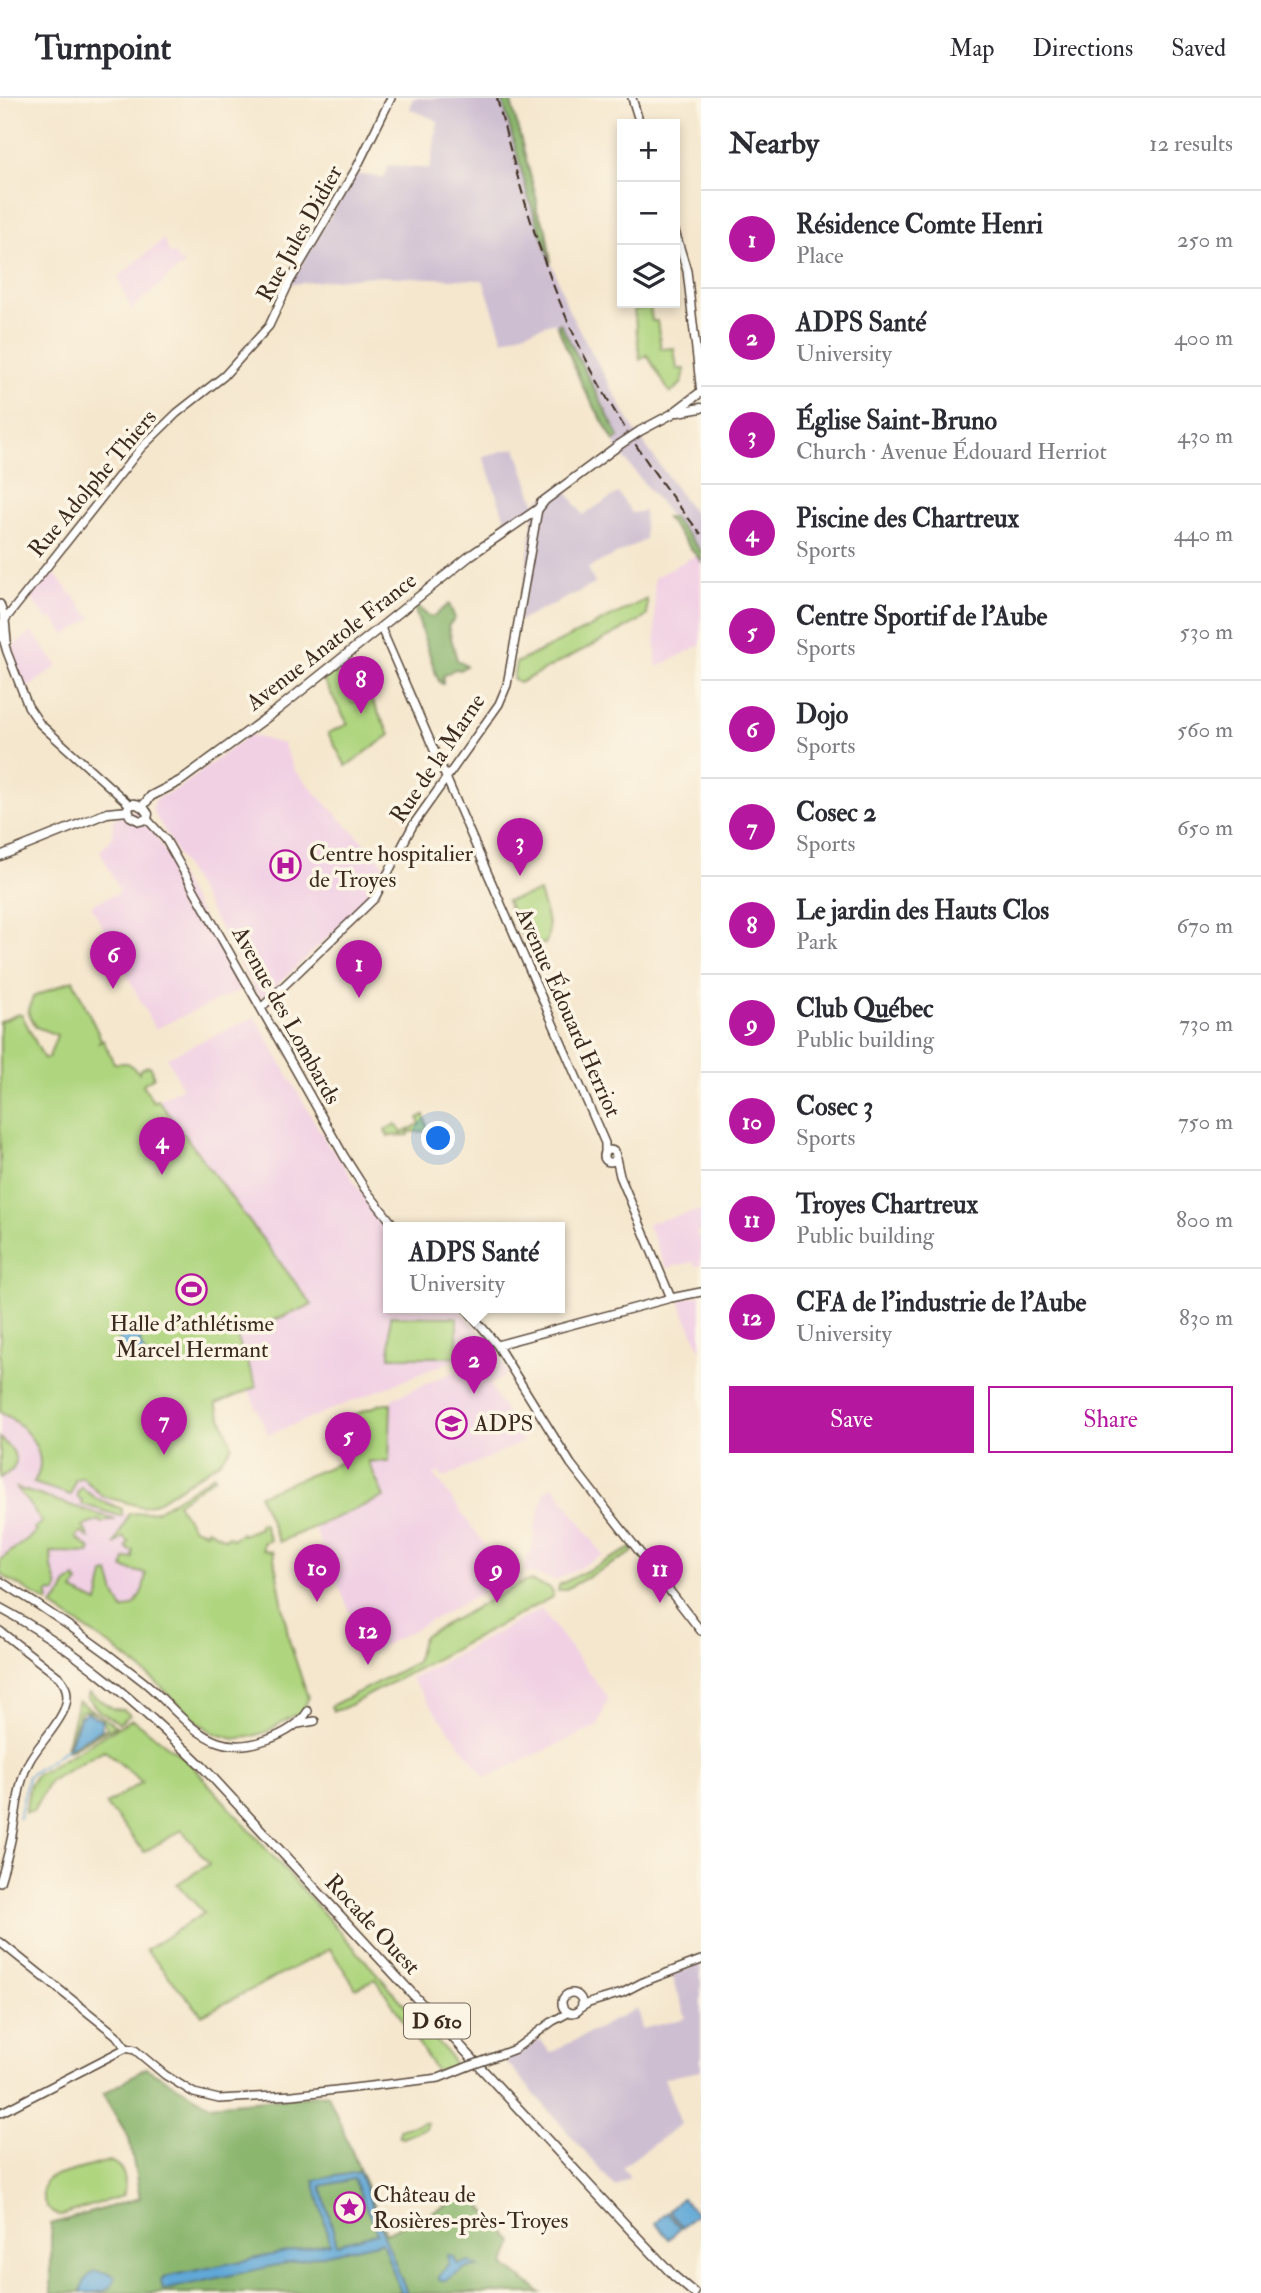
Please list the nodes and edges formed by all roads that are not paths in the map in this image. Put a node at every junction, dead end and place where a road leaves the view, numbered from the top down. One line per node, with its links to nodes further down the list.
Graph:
1 (391, 98): 5 (street, Rue Jules Didier)
2 (632, 98): 3 (street)
3 (638, 119)
4 (679, 245): 6 (street)
5 (224, 376): 11 (street, Rue Adolphe Thiers)
6 (701, 392): 8 (main road, Avenue Anatole France)
7 (701, 408): 8 (main road)
8 (672, 414): 9 (main road, Avenue Anatole France, bridge)
9 (534, 510): 12 (main road, Avenue Anatole France); 13 (street, Rue de la Marne)
10 (0, 604): 11 (street)
11 (2, 625): 15 (street)
12 (381, 628): 13 (street, Avenue Édouard Herriot); 14 (main road, Avenue Anatole France)
13 (446, 777): 18 (street, Rue de la Marne); 19 (street, Avenue Édouard Herriot)
14 (142, 807): 15 (main road); 16 (main road)
15 (129, 808): 16 (main road); 17 (main road)
16 (147, 819): 18 (street, Avenue des Lombards)
17 (0, 856)
18 (261, 1008): 21 (street, Avenue des Lombards)
19 (612, 1154): 20 (street); 20 (street)
20 (620, 1176): 23 (street)
21 (392, 1222)
22 (701, 1292): 23 (street)
23 (671, 1298): 25 (street)
24 (470, 1313): 25 (street)
25 (497, 1345): 29 (street)
26 (0, 1581): 32 (street)
27 (0, 1608): 44 (main road, Rocade Ouest / D 610)
28 (0, 1631): 33 (street)
29 (701, 1631)
30 (308, 1711): 32 (street)
31 (315, 1721): 32 (street)
32 (290, 1727)
33 (0, 1882)
34 (0, 1942): 42 (street)
35 (701, 1960): 37 (street)
36 (580, 1997): 37 (street); 38 (street); 39 (street)
37 (601, 1999): 39 (street)
38 (561, 2003): 40 (street); 41 (street)
39 (582, 2007): 40 (street)
40 (568, 2013): 41 (street)
41 (553, 2021): 42 (street, bridge)
42 (126, 2048): 43 (street)
43 (0, 2113)
44 (694, 2293)

